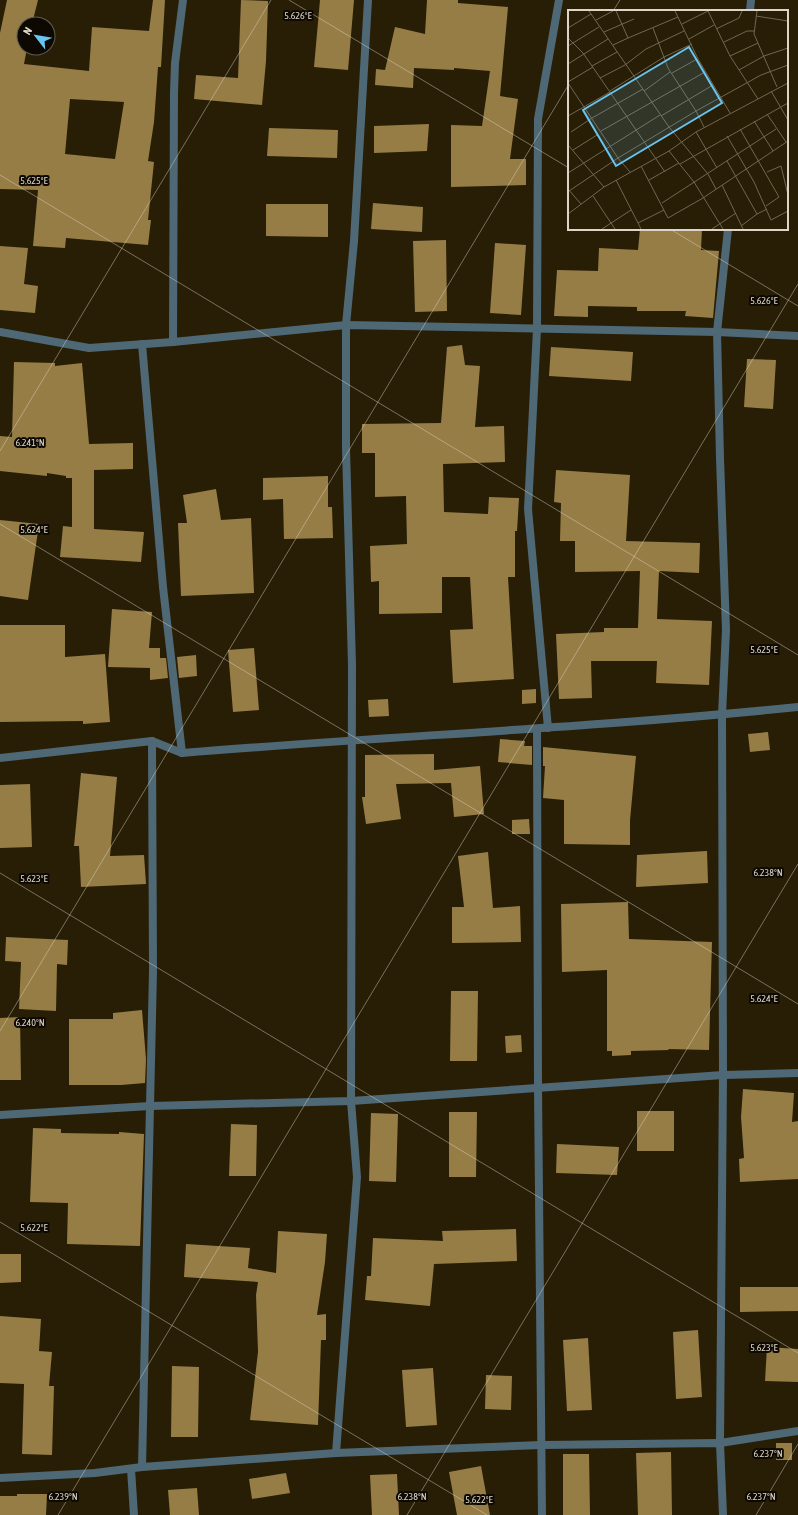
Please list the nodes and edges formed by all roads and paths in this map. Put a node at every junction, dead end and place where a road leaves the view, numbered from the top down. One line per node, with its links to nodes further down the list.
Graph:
1 (182, 0): 12 (street)
2 (368, 0): 7 (street)
3 (559, 0): 8 (street)
4 (751, 0): 5 (street)
5 (750, 10)
6 (728, 230): 10 (street)
7 (346, 325): 8 (street); 12 (street); 19 (street)
8 (537, 329): 10 (street); 16 (street)
9 (0, 332): 13 (street)
10 (717, 332): 11 (street); 15 (street)
11 (798, 336)
12 (172, 342): 13 (street)
13 (142, 344): 20 (street)
14 (798, 708): 15 (street)
15 (722, 715): 16 (street); 23 (street)
16 (548, 728): 17 (street)
17 (537, 729): 19 (street); 24 (street)
18 (152, 741): 20 (street); 21 (street); 26 (street)
19 (351, 741): 20 (street); 25 (street)
20 (182, 753)
21 (0, 758)
22 (798, 1073): 23 (street)
23 (723, 1075): 24 (street); 29 (street)
24 (538, 1088): 25 (street); 30 (street)
25 (351, 1101): 26 (street); 31 (street)
26 (150, 1106): 27 (street); 32 (street)
27 (0, 1115)
28 (798, 1432): 29 (street)
29 (720, 1443): 30 (street); 37 (street)
30 (541, 1445): 31 (street); 36 (street)
31 (336, 1453): 32 (street)
32 (142, 1467): 33 (street)
33 (131, 1469): 34 (street); 35 (street)
34 (0, 1478)
35 (134, 1515)
36 (542, 1515)
37 (723, 1515)

